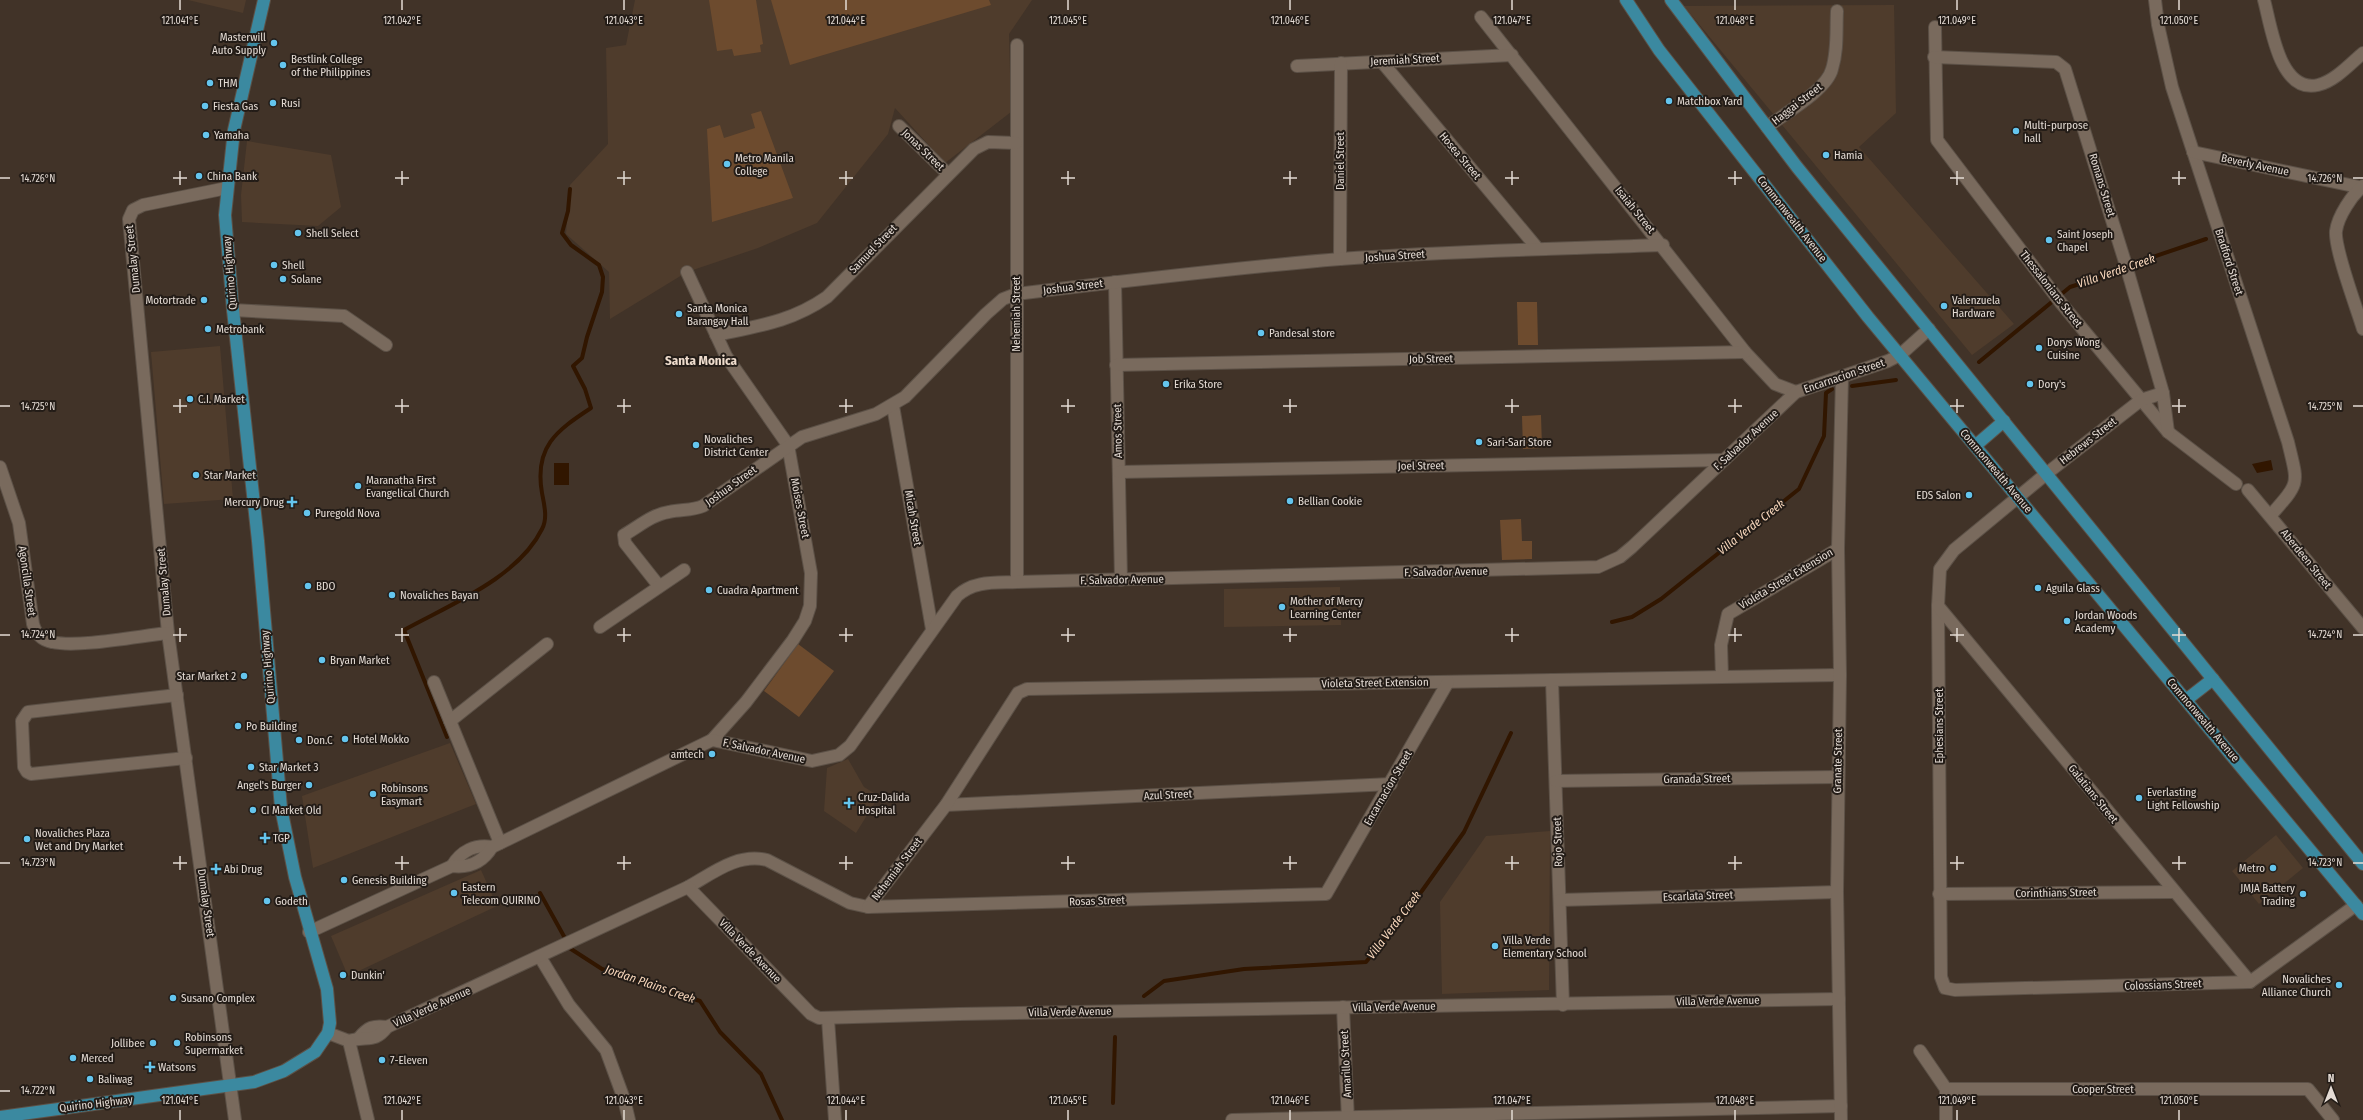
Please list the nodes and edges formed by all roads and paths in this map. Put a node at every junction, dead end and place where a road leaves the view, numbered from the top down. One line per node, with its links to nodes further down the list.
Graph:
1 (264, 0): 22 (main road, Quirino Highway)
2 (1626, 0): 35 (main road, Commonwealth Avenue)
3 (1671, 0): 17 (main road)
4 (2155, 0): 19 (street, Bradford Street)
5 (2264, 0): 10 (street)
6 (1837, 11): 17 (street, Haggai Street)
7 (1481, 17): 11 (street, Isaiah Street)
8 (1935, 27): 12 (street, Thessalonians Street)
9 (1017, 45): 18 (street, Nehemiah Street)
10 (2363, 53)
11 (1512, 55): 13 (street, Jeremiah Street); 23 (street, Isaiah Street)
12 (1934, 57): 39 (street, Romans Street); 40 (street, Thessalonians Street)
13 (1382, 62): 14 (street, Jeremiah Street); 24 (street, Hosea Street)
14 (1341, 64): 15 (street, Jeremiah Street); 25 (street, Daniel Street)
15 (1298, 66)
16 (899, 126): 20 (street, Jonas Street)
17 (1767, 127): 30 (main road)
18 (1016, 143): 20 (street, Samuel Street); 28 (street, Nehemiah Street)
19 (2193, 152): 21 (street, Beverly Avenue); 53 (street, Bradford Street)
20 (948, 173): 32 (street, Samuel Street)
21 (2362, 187): 31 (street)
22 (227, 188): 29 (main road, Quirino Highway); 63 (street, Dumalay Street)
23 (1663, 245): 24 (street, Joshua Street); 34 (street, Isaiah Street)
24 (1538, 249): 25 (street, Joshua Street)
25 (1340, 259): 27 (street, Joshua Street)
26 (687, 272): 32 (street, Moises Street)
27 (1115, 282): 28 (street, Joshua Street); 36 (street, Amos Street)
28 (1016, 294): 41 (street, Joshua Street); 57 (street, Nehemiah Street)
29 (233, 310): 33 (street); 91 (main road, Quirino Highway)
30 (1929, 329): 35 (street, Encarnacion Street); 42 (main road)
31 (2363, 329)
32 (716, 335): 44 (street, Moises Street)
33 (386, 345)
34 (1745, 352): 36 (street, Job Street); 38 (street, Isaiah Street)
35 (1900, 355): 37 (street, Encarnacion Street); 45 (main road, Commonwealth Avenue)
36 (1116, 365): 48 (street, Amos Street)
37 (1842, 377): 38 (street, Encarnacion Street); 54 (street, Granate Street)
38 (1796, 392): 46 (street, F. Salvador Avenue)
39 (2163, 393): 40 (street, Hebrews Street); 43 (street, Romans Street)
40 (2141, 400): 43 (street, Thessalonians Street); 49 (street, Hebrews Street)
41 (893, 406): 44 (street, Joshua Street); 62 (street, Micah Street)
42 (2004, 422): 45 (main road); 49 (main road)
43 (2168, 432): 50 (street, Thessalonians Street)
44 (788, 445): 58 (street, Joshua Street); 75 (street, Moises Street)
45 (1975, 446): 52 (main road, Commonwealth Avenue)
46 (1724, 460): 48 (street, Joel Street); 56 (street, F. Salvador Avenue)
47 (0, 467): 63 (street, Agoncilla Street)
48 (1119, 472): 56 (street, Amos Street)
49 (2046, 474): 52 (street, Hebrews Street); 67 (main road)
50 (2236, 484)
51 (2248, 490): 53 (street, Aberdeen Street)
52 (2017, 497): 59 (street, Ephesians Street); 73 (main road, Commonwealth Avenue)
53 (2271, 515): 61 (street, Aberdeen Street)
54 (1838, 549): 65 (street, Granate Street); 66 (street, Violeta Street Extension)
55 (684, 570): 58 (street)
56 (1121, 580): 57 (street, F. Salvador Avenue)
57 (1017, 582): 62 (street, F. Salvador Avenue)
58 (659, 586): 60 (street)
59 (1938, 606): 85 (street, Galatians Street); 87 (street, Ephesians Street)
60 (600, 627)
61 (2363, 628)
62 (932, 629): 75 (street, F. Salvador Avenue)
63 (168, 632): 72 (street, Dumalay Street)
64 (547, 644): 74 (street)
65 (1840, 675): 66 (street, Violeta Street Extension); 77 (street, Granate Street)
66 (1722, 678): 68 (street, Violeta Street Extension)
67 (2213, 679): 73 (main road); 82 (main road)
68 (1552, 680): 70 (street, Violeta Street Extension); 78 (street, Rojo Street)
69 (434, 682): 74 (street)
70 (1448, 682): 71 (street, Violeta Street Extension); 79 (street, Encarnacion Street)
71 (1027, 689): 80 (street, Nehemiah Street)
72 (177, 695): 76 (street, Dumalay Street); 76 (street)
73 (2186, 700): 90 (main road, Commonwealth Avenue)
74 (450, 721): 81 (street)
75 (712, 740): 81 (street, F. Salvador Avenue)
76 (186, 758): 102 (street, Dumalay Street)
77 (1838, 777): 78 (street, Granada Street); 84 (street, Granate Street)
78 (1556, 781): 88 (street, Rojo Street)
79 (1391, 784): 80 (street, Azul Street); 86 (street, Encarnacion Street)
80 (946, 805): 89 (street, Nehemiah Street)
81 (496, 845): 91 (street, F. Salvador Avenue)
82 (2363, 864)
83 (688, 887): 89 (street, Nehemiah Street); 92 (street, Villa Verde Avenue); 98 (street, Villa Verde Avenue)
84 (1837, 892): 88 (street, Escarlata Street); 95 (street, Granate Street)
85 (2173, 892): 87 (street, Corinthians Street); 93 (street, Galatians Street)
86 (1326, 894): 89 (street, Rosas Street)
87 (1940, 894): 94 (street, Ephesians Street)
88 (1560, 900): 96 (street, Rojo Street)
89 (868, 908)
90 (2359, 909): 93 (street)
91 (309, 932): 99 (main road, Quirino Highway)
92 (540, 956): 100 (street, Villa Verde Avenue); 109 (street)
93 (2250, 982): 94 (street, Colossians Street)
94 (1945, 988)
95 (1839, 999): 96 (street, Villa Verde Avenue); 104 (street, Granate Street)
96 (1563, 1005): 97 (street, Villa Verde Avenue)
97 (1343, 1007): 98 (street, Villa Verde Avenue); 106 (street, Amarillo Street)
98 (828, 1019): 110 (street)
99 (328, 1032): 100 (street); 102 (main road, Quirino Highway)
100 (354, 1039): 108 (street)
101 (1920, 1052): 103 (street)
102 (231, 1087): 105 (main road, Quirino Highway); 107 (street, Dumalay Street)
103 (1946, 1089): 113 (street); 114 (street, Cooper Street)
104 (1841, 1106): 106 (street); 112 (street, Granate Street)
105 (0, 1117)
106 (1348, 1119): 111 (street)
107 (235, 1120)
108 (368, 1120)
109 (629, 1120)
110 (835, 1120)
111 (1232, 1120)
112 (1841, 1120)
113 (1946, 1120)
114 (2334, 1120)

